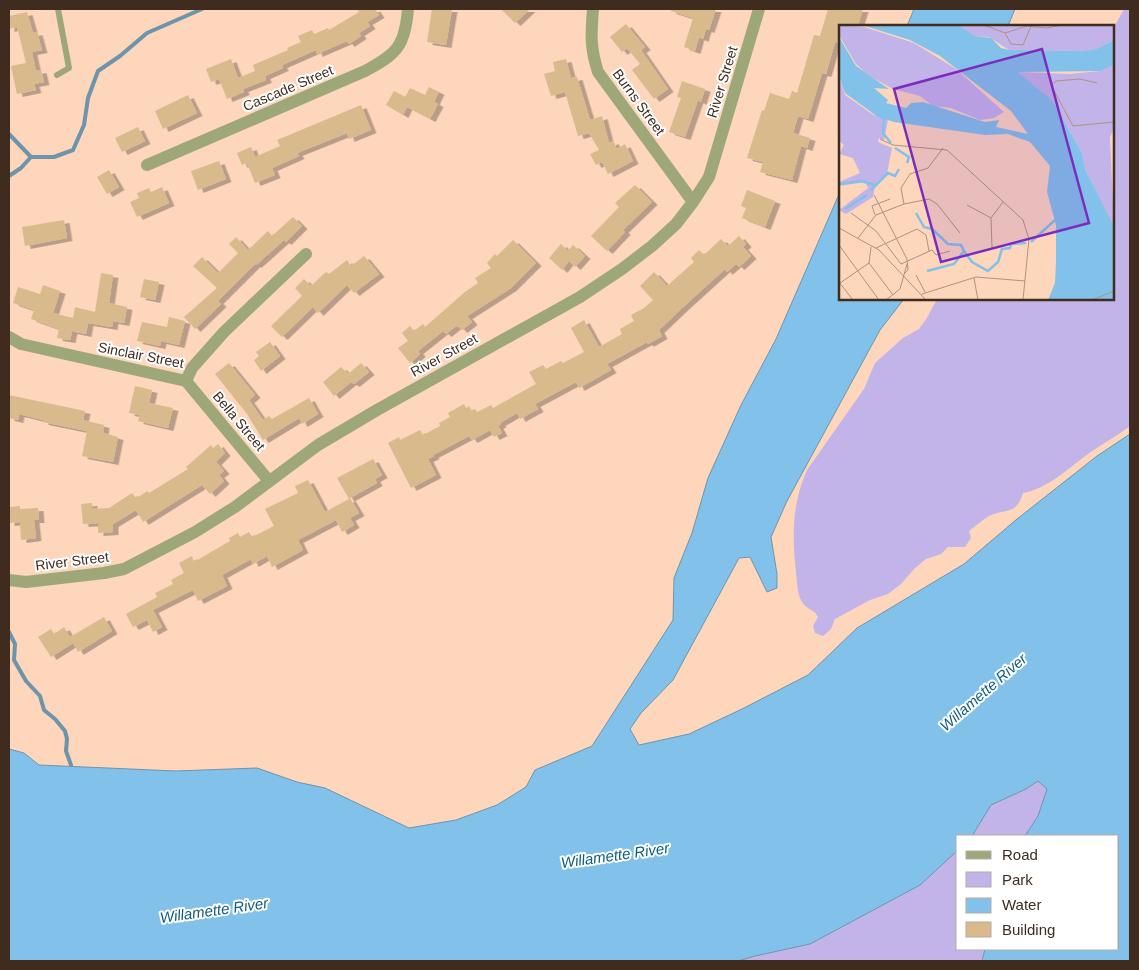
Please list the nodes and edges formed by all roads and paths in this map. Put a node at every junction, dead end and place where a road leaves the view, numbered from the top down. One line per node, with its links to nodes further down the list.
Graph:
1 (58, 9): 5 (lane)
2 (408, 9): 6 (street, Cascade Street)
3 (593, 9): 7 (street, Burns Street)
4 (759, 9): 7 (street, River Street)
5 (57, 75)
6 (147, 165)
7 (694, 202): 11 (street, River Street)
8 (306, 254): 10 (street, Sinclair Street)
9 (9, 337): 10 (street, Sinclair Street)
10 (186, 381): 11 (street, Bella Street)
11 (269, 481): 12 (street, River Street)
12 (9, 580)

